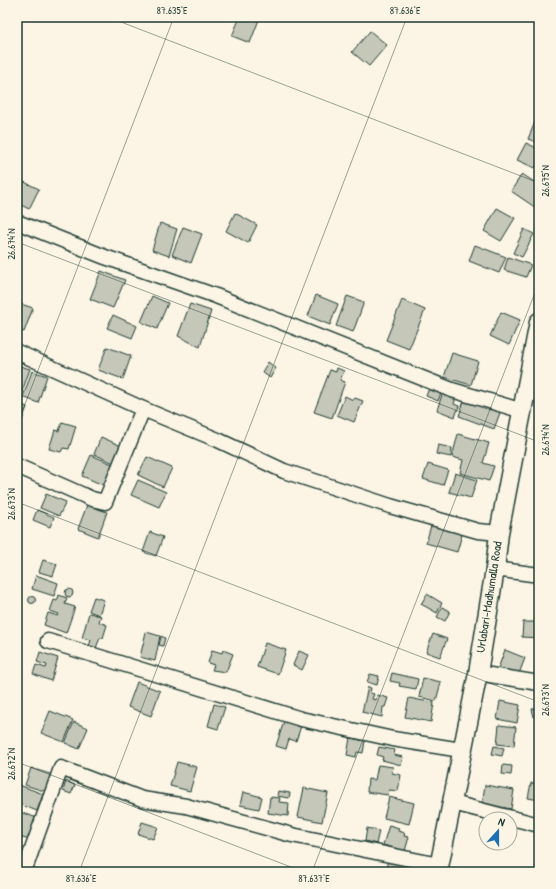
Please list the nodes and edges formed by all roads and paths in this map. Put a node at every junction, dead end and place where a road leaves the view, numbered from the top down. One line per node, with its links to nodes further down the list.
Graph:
1 (17, 222): 6 (street)
2 (539, 322): 4 (main road, Urlabari-Madhumalla Road)
3 (17, 352): 5 (street)
4 (533, 394): 6 (main road, Urlabari-Madhumalla Road)
5 (142, 409): 7 (street); 8 (street)
6 (523, 411): 8 (main road, Urlabari-Madhumalla Road)
7 (17, 466)
8 (499, 533): 9 (main road, Urlabari-Madhumalla Road)
9 (495, 569): 10 (street); 12 (main road, Urlabari-Madhumalla Road)
10 (539, 575)
11 (48, 641): 14 (street)
12 (478, 673): 13 (street); 14 (main road, Urlabari-Madhumalla Road)
13 (539, 683)
14 (461, 750): 15 (main road, Urlabari-Madhumalla Road)
15 (453, 803): 16 (street); 17 (main road, Urlabari-Madhumalla Road)
16 (539, 825)
17 (438, 869): 18 (street)
18 (24, 872)

